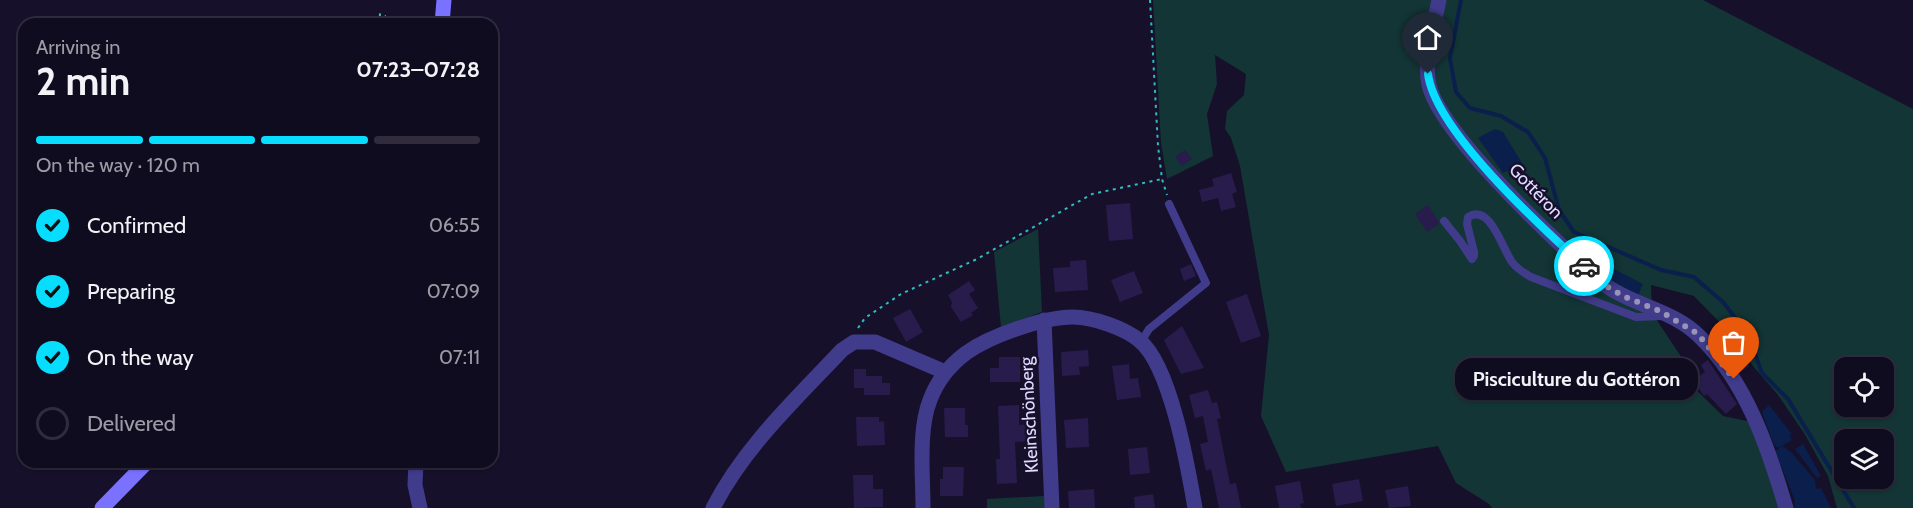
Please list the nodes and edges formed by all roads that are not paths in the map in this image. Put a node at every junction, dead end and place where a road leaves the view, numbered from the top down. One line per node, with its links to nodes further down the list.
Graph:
1 (444, 0): 3 (main road)
2 (1439, 0): 6 (street, Gottéron)
3 (442, 18)
4 (1169, 204): 8 (lane)
5 (1443, 221): 6 (lane)
6 (1668, 315): 18 (street, Gottéron)
7 (1044, 320): 8 (street, Kleinschönberg); 9 (street, Kleinschönberg); 16 (street, Kleinschönberg)
8 (1141, 342): 17 (street, Kleinschönberg)
9 (945, 372): 14 (street); 15 (street, Kleinschönberg)
10 (141, 468): 12 (main road)
11 (416, 468): 13 (street)
12 (102, 508)
13 (420, 508)
14 (713, 508)
15 (923, 508)
16 (1052, 508)
17 (1195, 508)
18 (1786, 508)

